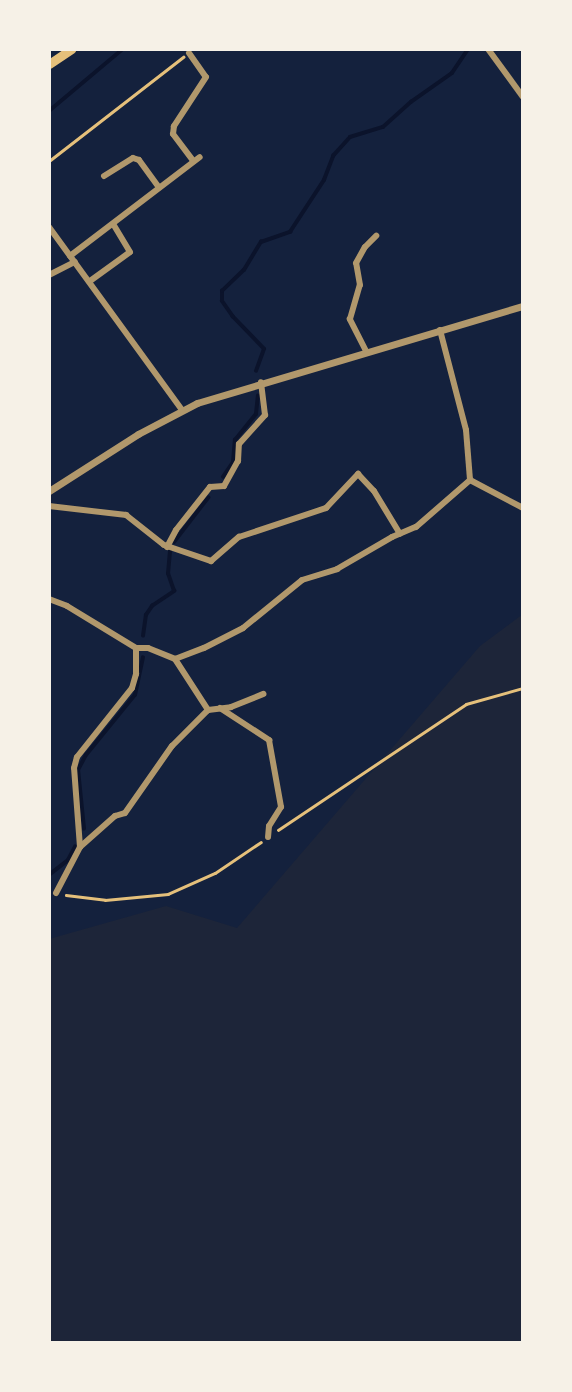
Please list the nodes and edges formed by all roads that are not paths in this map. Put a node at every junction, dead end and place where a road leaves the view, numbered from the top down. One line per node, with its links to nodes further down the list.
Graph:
1 (71, 49): 4 (main road)
2 (488, 49): 5 (street)
3 (190, 52): 7 (street)
4 (49, 64)
5 (523, 97)
6 (104, 176): 7 (street)
7 (159, 188): 8 (street)
8 (113, 224): 11 (street); 14 (street)
9 (49, 227): 11 (street)
10 (376, 236): 17 (street)
11 (70, 256): 12 (street)
12 (75, 262): 13 (street); 14 (street)
13 (49, 275)
14 (90, 281): 19 (street)
15 (523, 306): 16 (street)
16 (440, 330): 17 (street); 20 (street)
17 (366, 351): 18 (street)
18 (261, 382): 19 (street); 25 (street)
19 (182, 410): 21 (street)
20 (470, 480): 23 (street); 24 (street)
21 (49, 491)
22 (49, 506): 25 (street)
23 (523, 508)
24 (400, 534): 25 (street); 28 (street)
25 (167, 547)
26 (49, 599): 27 (street)
27 (136, 648): 28 (street); 33 (street)
28 (175, 659): 31 (street)
29 (263, 694): 30 (street)
30 (220, 708): 31 (street); 32 (street)
31 (208, 710): 33 (street)
32 (268, 837)
33 (80, 847): 34 (street)
34 (56, 893)

